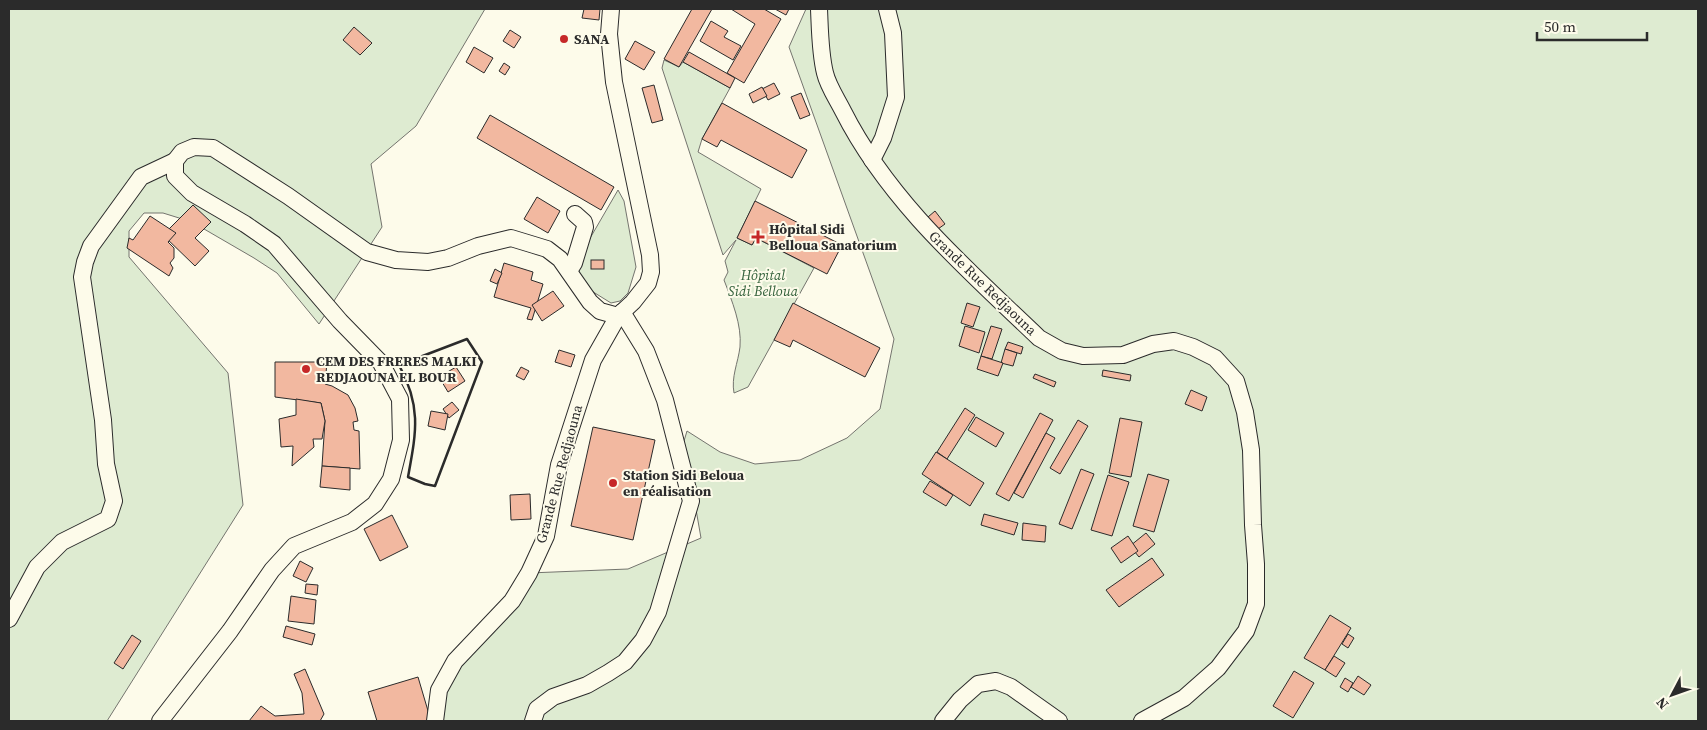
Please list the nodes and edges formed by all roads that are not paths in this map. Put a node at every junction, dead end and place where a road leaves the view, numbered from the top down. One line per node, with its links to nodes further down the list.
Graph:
1 (611, 9): 8 (street, Grande Rue Redjaouna)
2 (820, 9): 4 (street, Grande Rue Redjaouna)
3 (887, 9): 4 (street)
4 (872, 160): 15 (street, Grande Rue Redjaouna)
5 (175, 161): 7 (street); 9 (street); 10 (street)
6 (575, 214): 7 (street)
7 (569, 271): 8 (street)
8 (620, 314): 11 (street, Grande Rue Redjaouna); 12 (street)
9 (9, 619)
10 (160, 721)
11 (435, 721)
12 (533, 721)
13 (943, 721): 14 (street)
14 (1059, 721)
15 (1142, 721)

